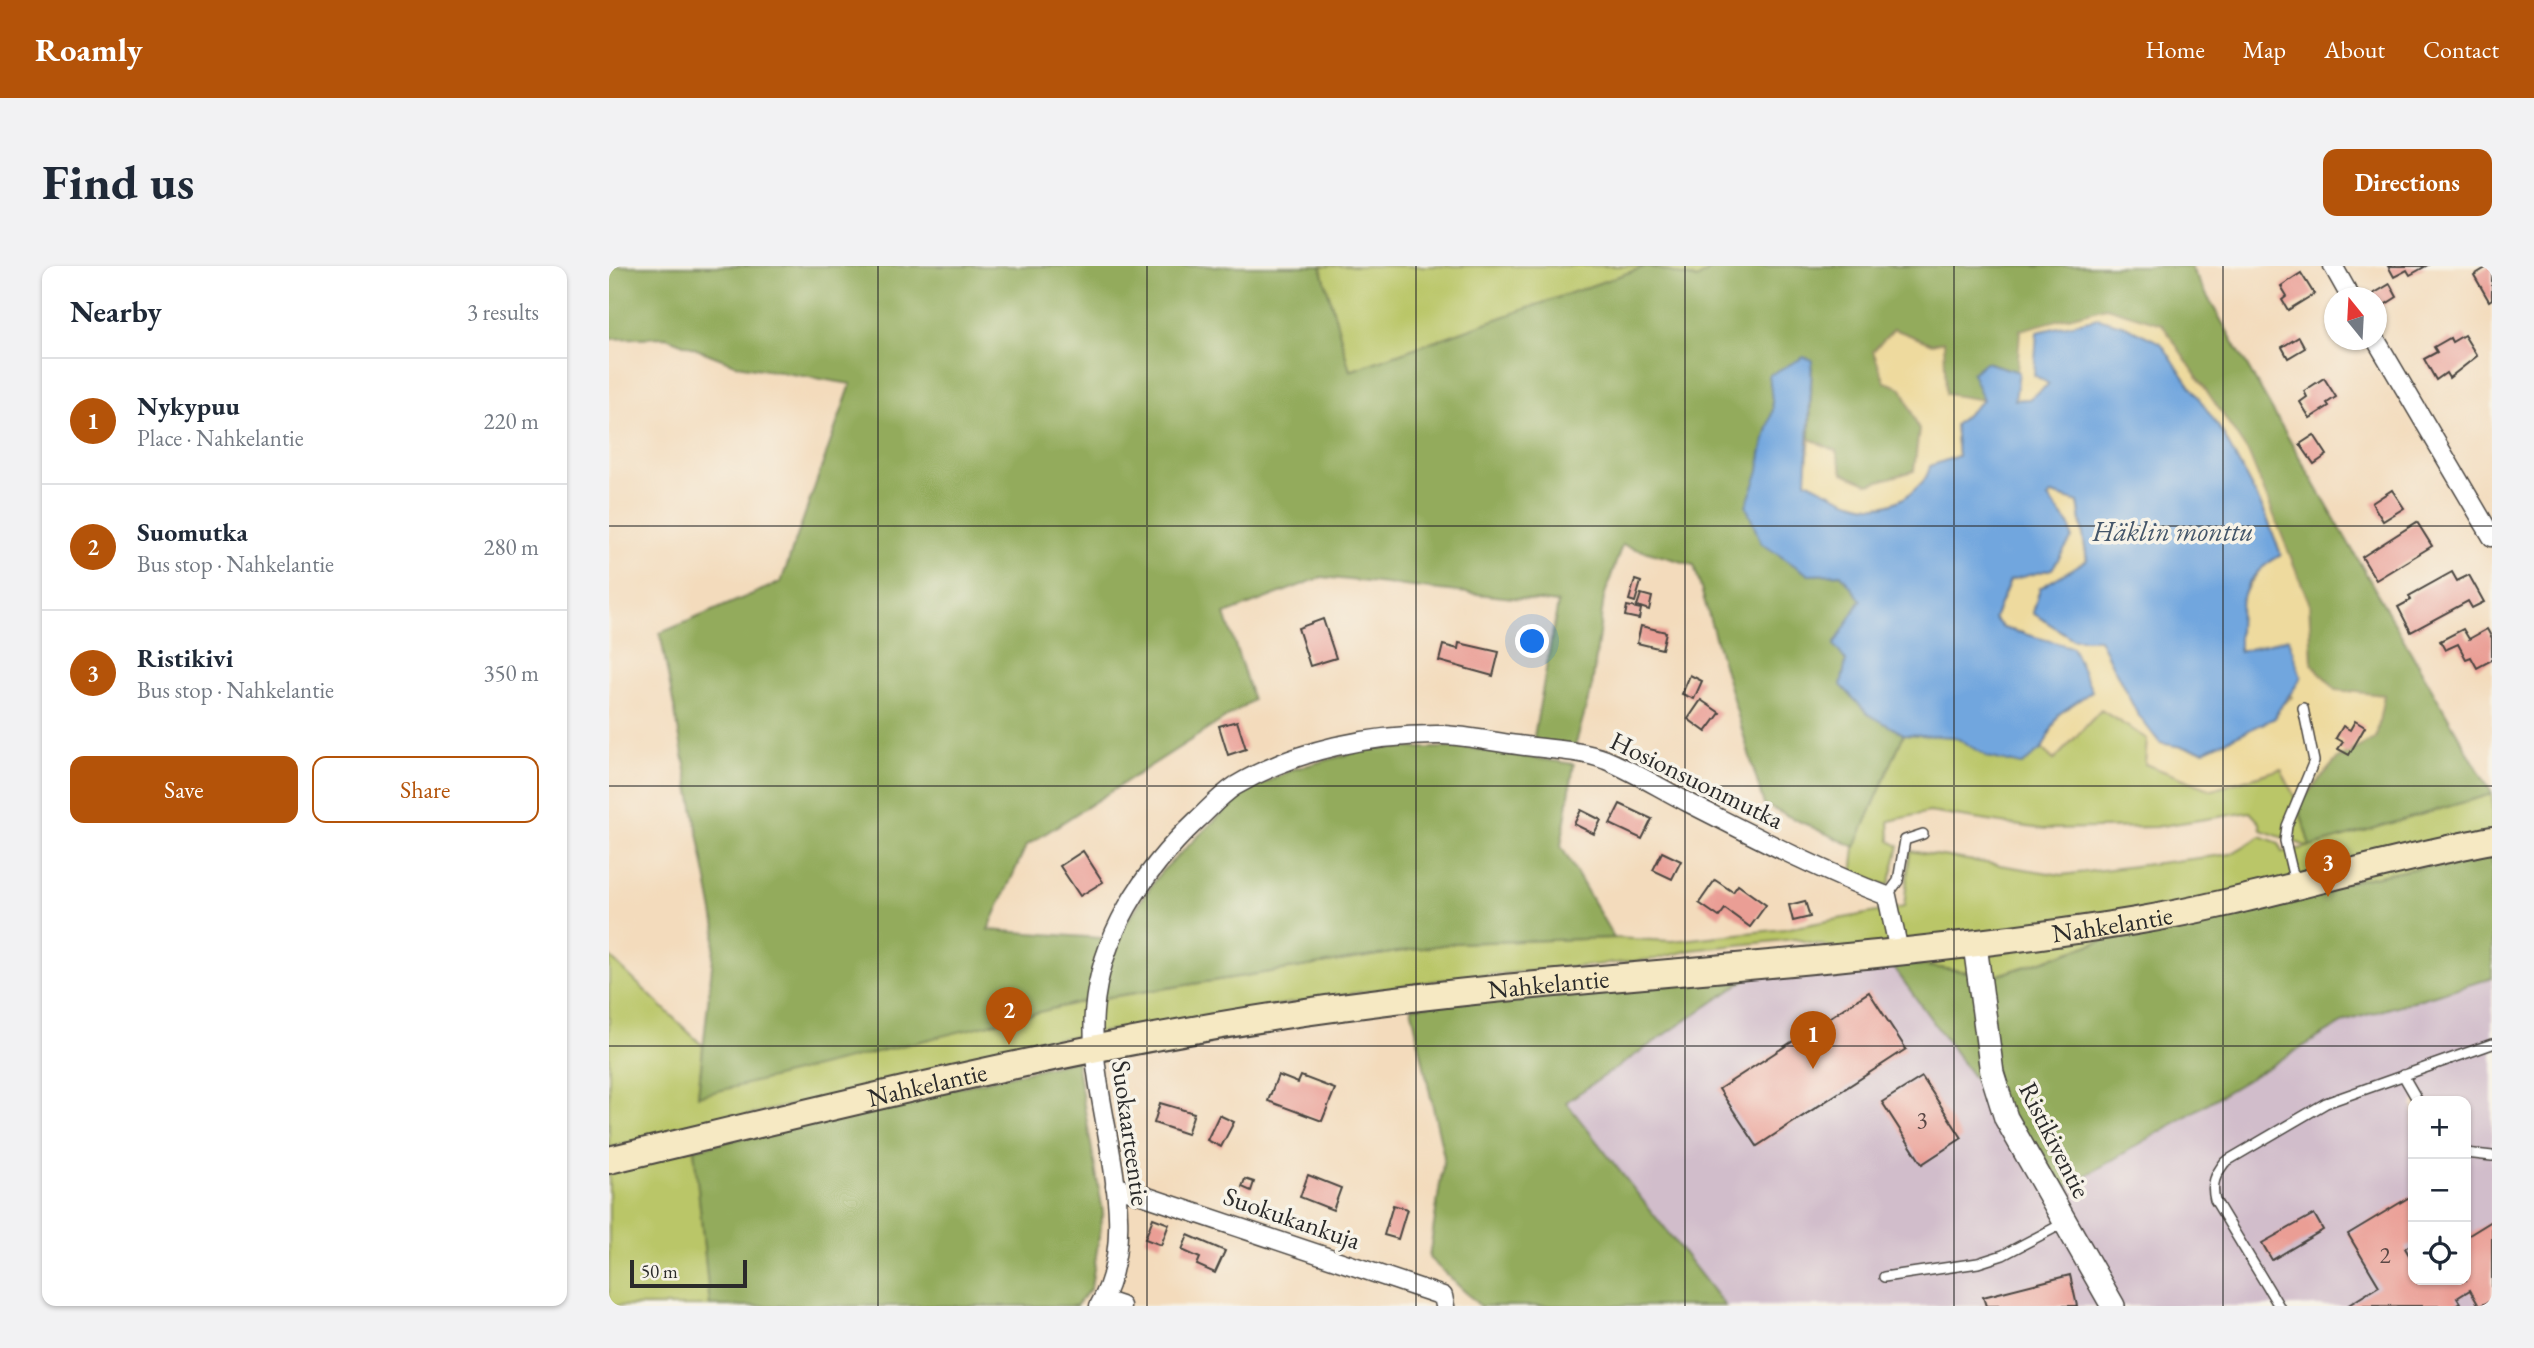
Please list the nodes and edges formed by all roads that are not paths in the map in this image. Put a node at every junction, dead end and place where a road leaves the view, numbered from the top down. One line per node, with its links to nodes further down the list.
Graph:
1 (2333, 266): 2 (street)
2 (2345, 287)
3 (2382, 350): 4 (street)
4 (2492, 537)
5 (2303, 708): 8 (lane)
6 (1923, 834): 9 (lane)
7 (2492, 840): 8 (main road, Nahkelantie)
8 (2296, 885): 10 (main road, Nahkelantie)
9 (1887, 896): 11 (street); 13 (street, Hosionsuonmutka)
10 (1975, 945): 11 (main road, Nahkelantie); 20 (street, Ristikiventie)
11 (1899, 951): 13 (main road, Nahkelantie)
12 (2492, 1044): 14 (lane)
13 (1093, 1048): 18 (main road, Nahkelantie); 19 (street, Suokaarteentie)
14 (2403, 1075): 15 (lane); 26 (lane)
15 (2415, 1096)
16 (2471, 1154): 17 (lane)
17 (2492, 1156)
18 (609, 1160)
19 (1115, 1186): 22 (street, Suokaarteentie); 24 (street, Suokukankuja)
20 (2065, 1222): 21 (lane); 25 (street, Ristikiventie)
21 (1884, 1277)
22 (1101, 1303): 23 (street)
23 (1121, 1306)
24 (1445, 1306)
25 (2113, 1306)
26 (2279, 1306)

